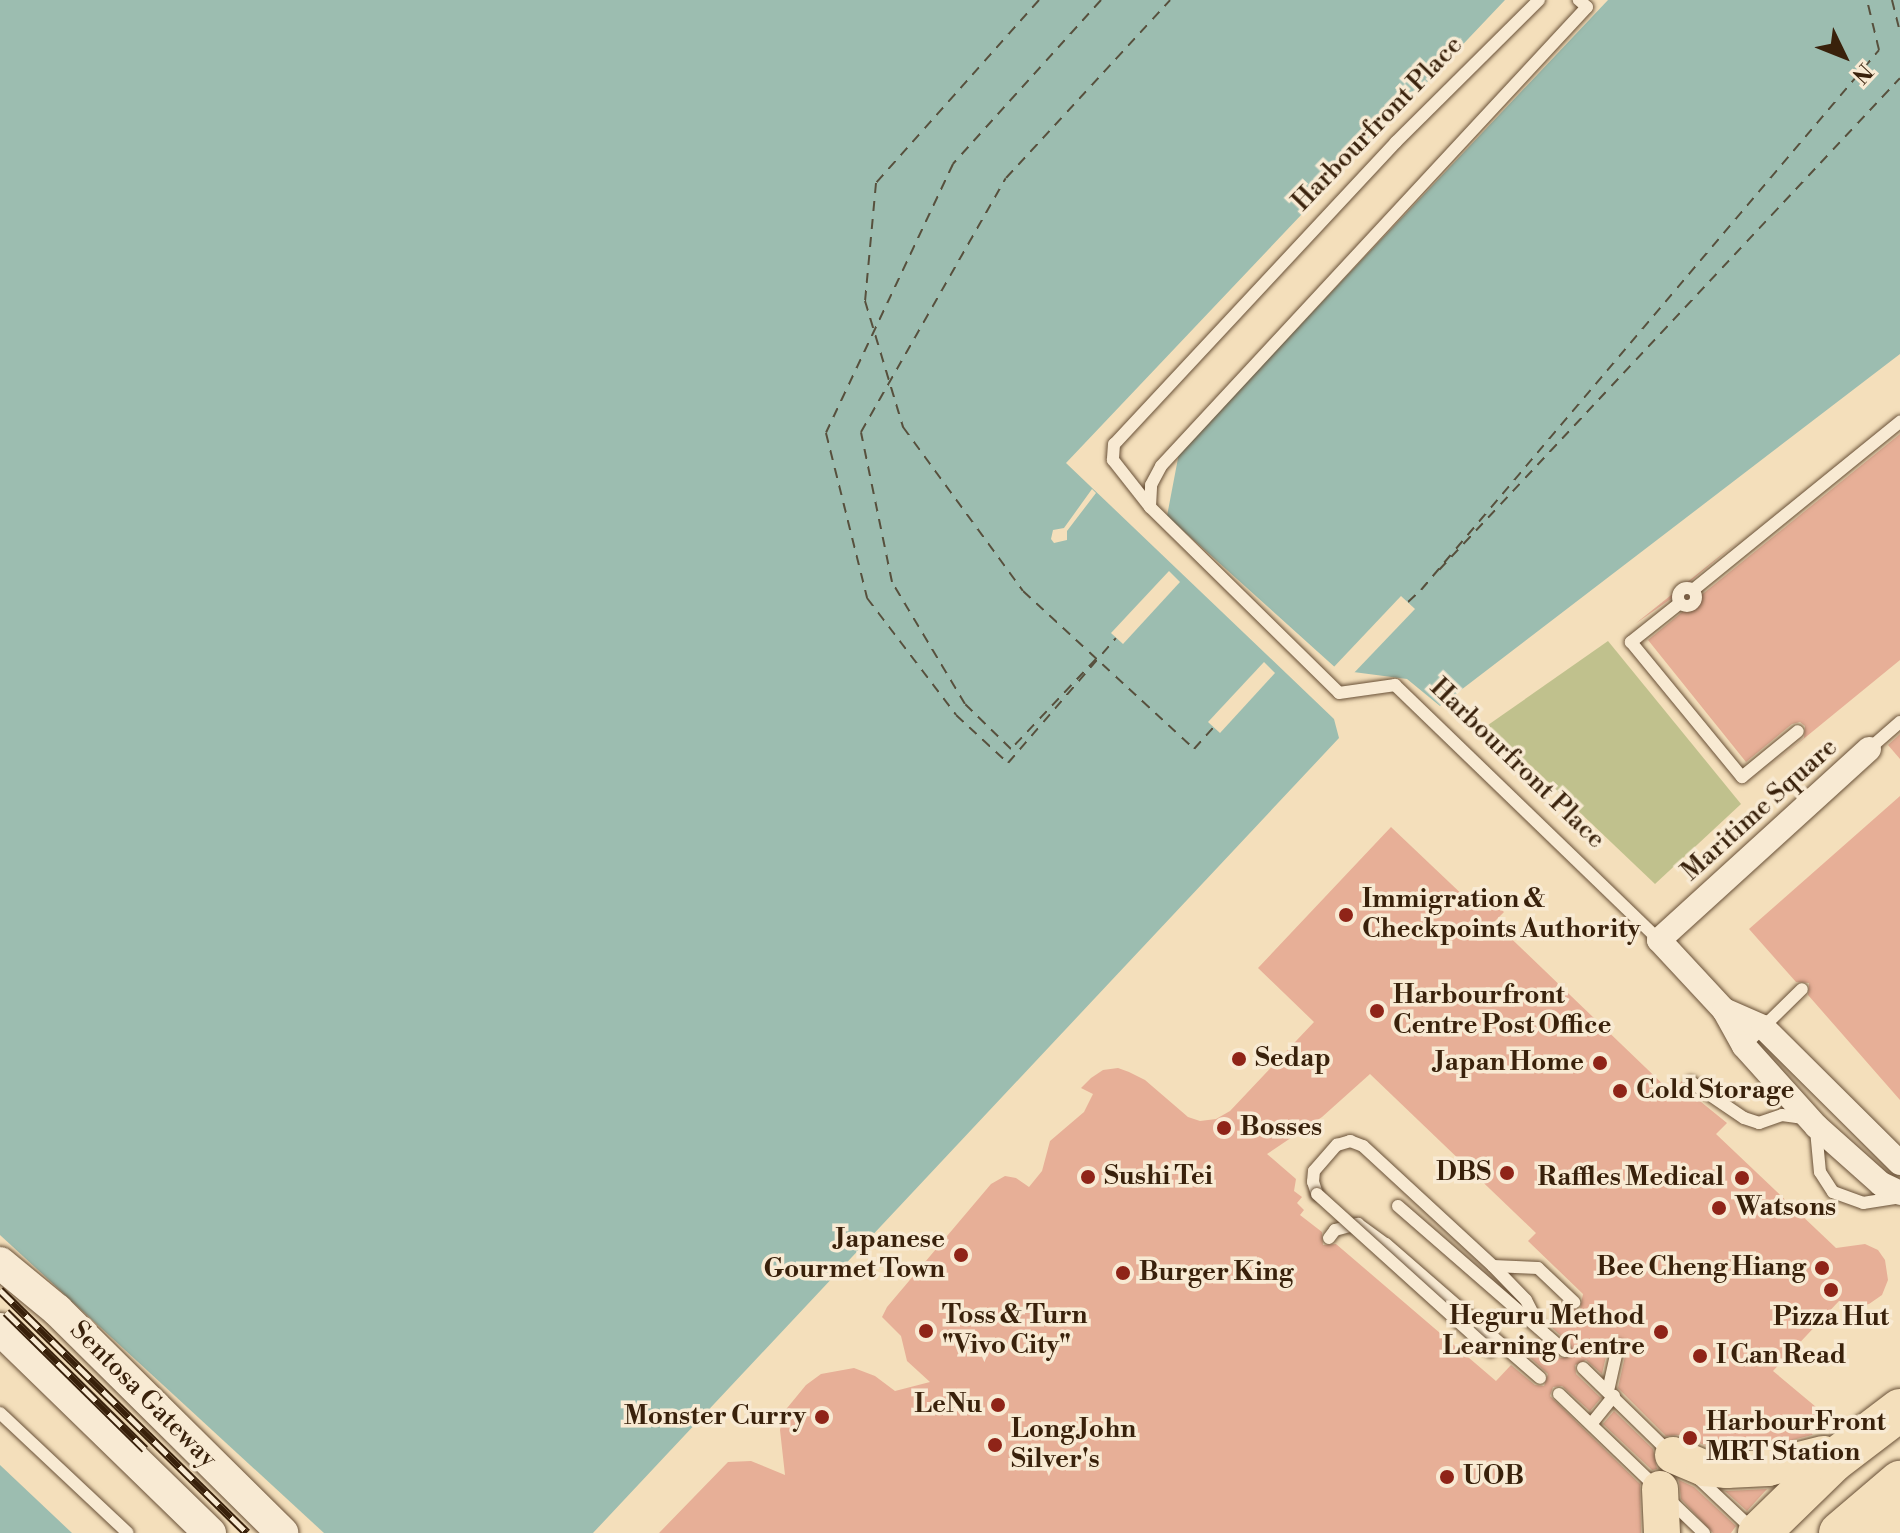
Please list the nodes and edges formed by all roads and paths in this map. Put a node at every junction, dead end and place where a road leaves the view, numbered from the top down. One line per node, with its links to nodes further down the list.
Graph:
1 (1539, 0): 4 (lane, Harbourfront Place)
2 (1579, 0): 4 (lane)
3 (1900, 422): 6 (lane)
4 (1150, 507): 8 (lane, Harbourfront Place)
5 (1900, 722): 7 (lane, Maritime Square)
6 (1798, 731)
7 (1869, 749): 8 (street, Maritime Square)
8 (1659, 940): 10 (street, Harbourfront Place)
9 (1802, 989): 11 (lane)
10 (1724, 1010): 11 (street, Harbourfront Place); 12 (street, Harbourfront Place)
11 (1763, 1027): 12 (lane); 15 (street, Harbourfront Place)
12 (1744, 1046): 14 (street, Harbourfront Place)
13 (1691, 1082): 14 (lane)
14 (1813, 1123): 16 (street, Harbourfront Place); 16 (lane)
15 (1900, 1163)
16 (1900, 1195)
17 (1398, 1206): 22 (lane)
18 (1329, 1238): 26 (lane)
19 (0, 1263): 43 (main road, Sentosa Gateway)
20 (1493, 1266): 21 (lane); 22 (lane); 26 (lane, bridge)
21 (1574, 1302)
22 (1540, 1327): 25 (lane)
23 (0, 1329): 42 (main road, Sentosa Gateway)
24 (1618, 1346): 30 (lane)
25 (1565, 1351)
26 (1528, 1367): 28 (lane)
27 (1583, 1368): 30 (lane)
28 (1540, 1378)
29 (1559, 1394): 34 (lane)
30 (1611, 1394): 34 (lane); 36 (lane)
31 (1900, 1394): 35 (main road)
32 (1900, 1410): 40 (highway)
33 (0, 1413): 41 (lane)
34 (1592, 1423): 38 (lane)
35 (1823, 1454): 36 (main road); 40 (main road)
36 (1673, 1455): 40 (lane)
37 (1900, 1482): 46 (highway)
38 (1660, 1489): 44 (main road); 45 (lane)
39 (1900, 1516): 47 (main road)
40 (1751, 1531)
41 (128, 1533)
42 (210, 1533)
43 (282, 1533)
44 (1662, 1533)
45 (1704, 1533)
46 (1840, 1533)
47 (1881, 1533)

